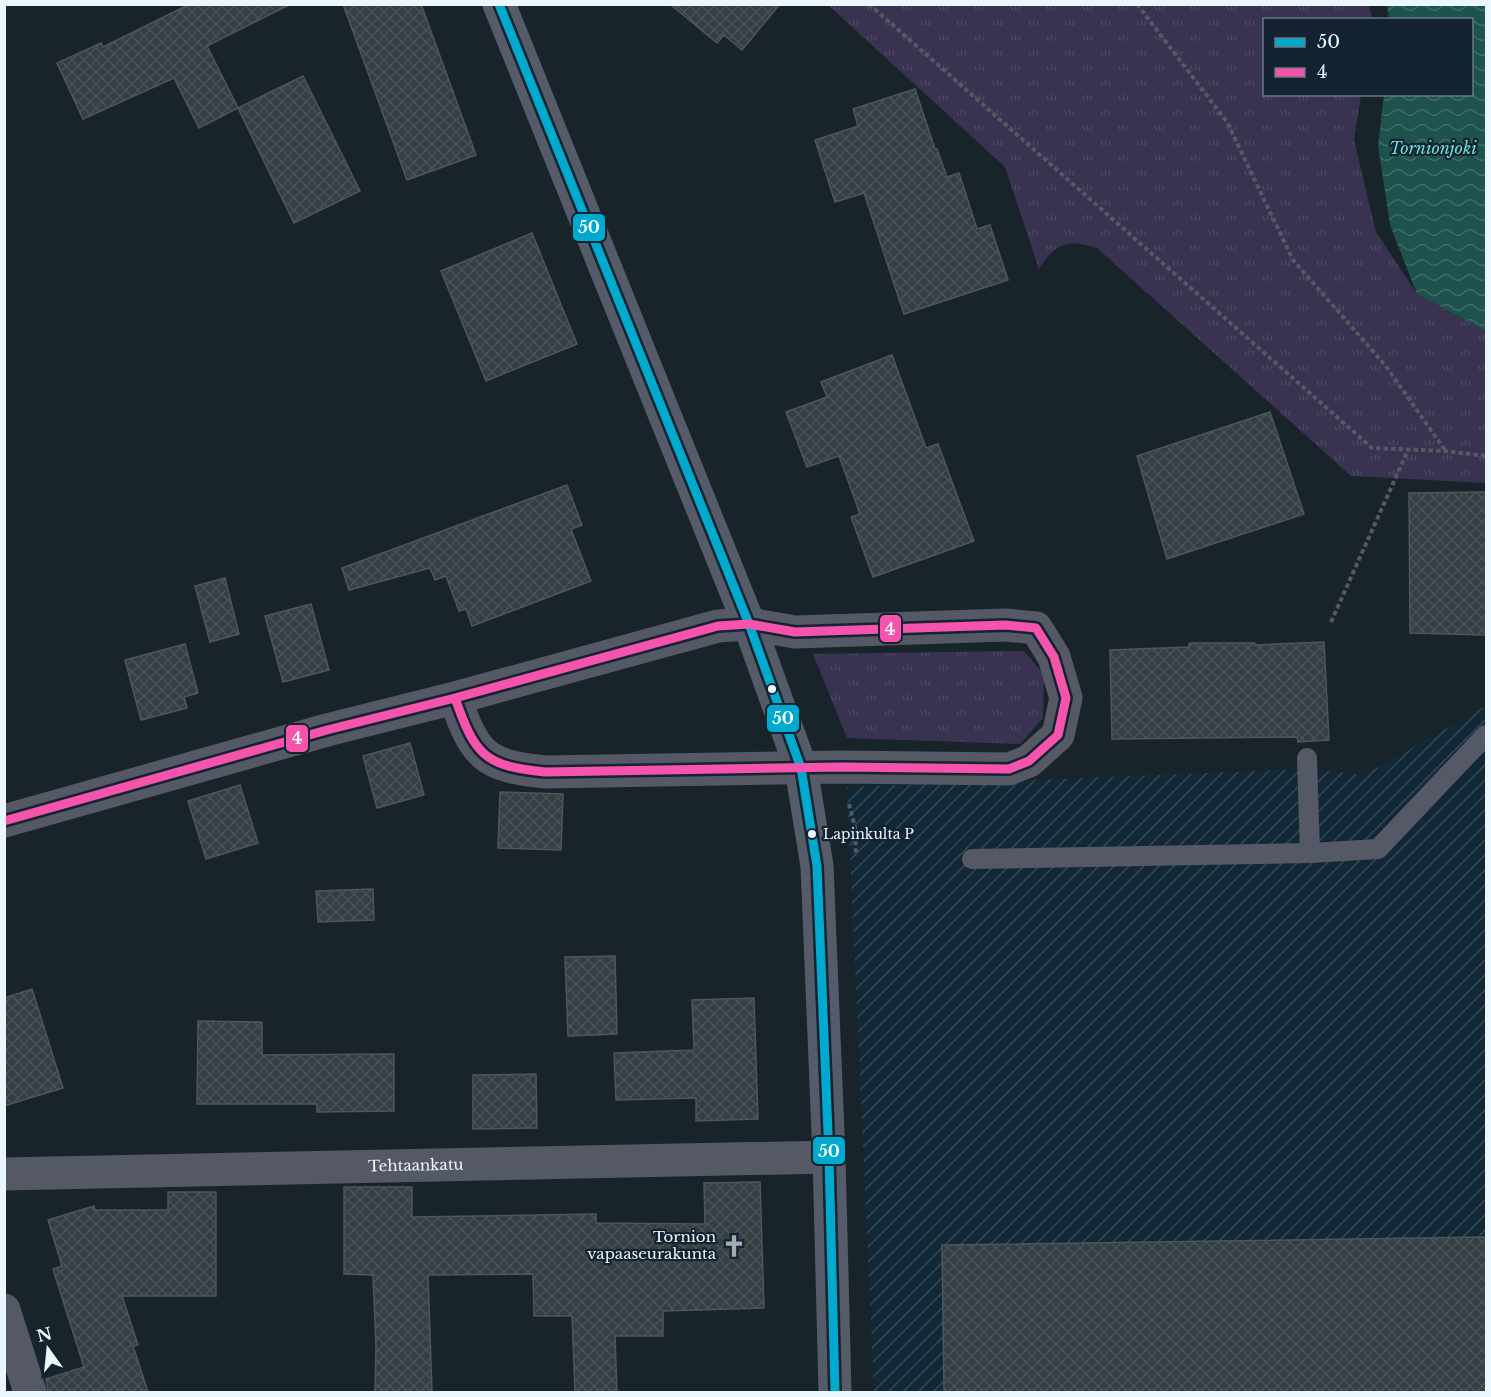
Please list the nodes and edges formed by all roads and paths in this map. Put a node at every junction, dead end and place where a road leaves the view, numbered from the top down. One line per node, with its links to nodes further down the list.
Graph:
1 (499, 4): 8 (street)
2 (869, 4): 4 (path)
3 (1137, 4): 5 (path)
4 (1408, 450): 5 (path); 7 (path)
5 (1445, 451): 6 (path)
6 (1486, 456)
7 (1331, 622)
8 (749, 624): 9 (street); 12 (street); 12 (street)
9 (455, 698): 12 (street); 13 (street)
10 (1486, 735): 14 (lane)
11 (1307, 758): 14 (lane)
12 (801, 768): 16 (street)
13 (4, 820)
14 (1310, 853): 15 (lane)
15 (972, 859)
16 (829, 1157): 17 (street, Tehtaankatu); 20 (street)
17 (4, 1174)
18 (4, 1310): 19 (street)
19 (30, 1392)
20 (836, 1392)

